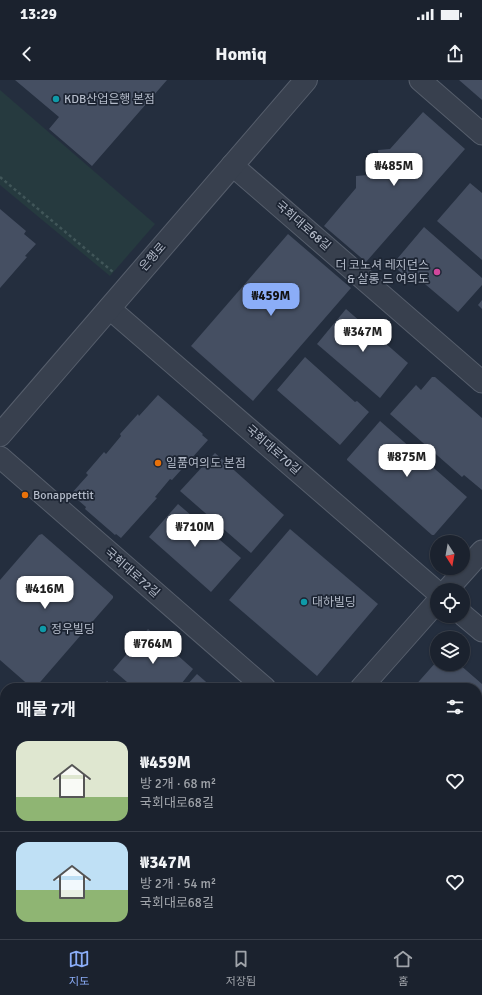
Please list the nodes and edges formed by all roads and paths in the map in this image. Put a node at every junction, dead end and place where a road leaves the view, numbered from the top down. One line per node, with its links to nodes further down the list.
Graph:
1 (306, 80): 4 (street, 은행로)
2 (420, 80): 3 (street)
3 (482, 134)
4 (232, 165): 6 (street, 은행로); 8 (street, 국회대로68길)
5 (0, 177): 6 (path)
6 (129, 286): 7 (street, 은행로)
7 (109, 308): 9 (street, 은행로); 13 (street, 국회대로70길)
8 (482, 382)
9 (0, 435)
10 (0, 458): 17 (street, 국회대로72길)
11 (482, 551): 12 (street)
12 (453, 583)
13 (430, 586)
14 (430, 610): 18 (street)
15 (470, 621): 16 (street)
16 (482, 631)
17 (259, 683)
18 (365, 683)

